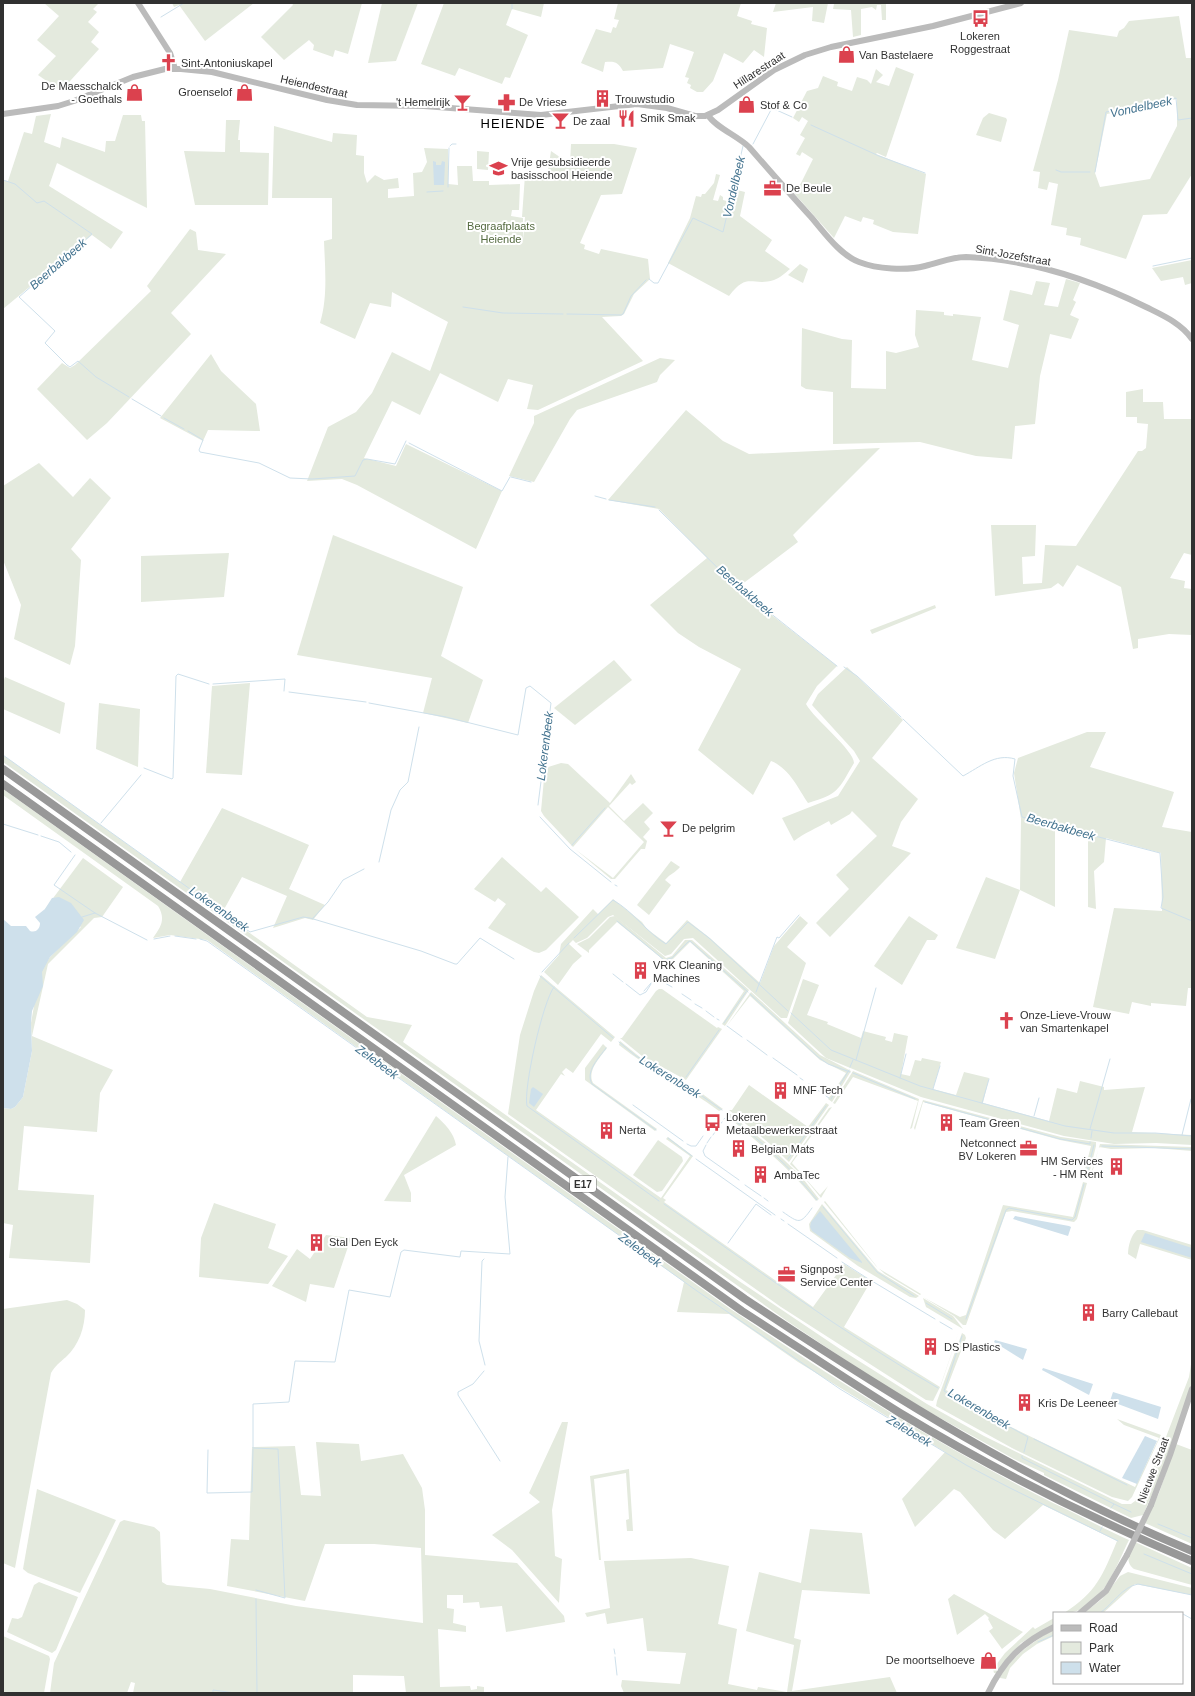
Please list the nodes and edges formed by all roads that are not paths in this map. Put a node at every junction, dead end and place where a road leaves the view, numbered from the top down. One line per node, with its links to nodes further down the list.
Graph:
1 (138, 3): 3 (main road)
2 (1021, 3): 5 (main road, Hillarestraat)
3 (175, 69): 4 (main road, Heiendestraat); 5 (main road, Heiendestraat)
4 (3, 114)
5 (708, 115): 6 (main road, Sint-Jozefstraat)
6 (1192, 339)
7 (3, 769): 10 (highway, E17)
8 (3, 784): 11 (highway, E17)
9 (1192, 1389): 12 (main road, Nieuwe Straat, bridge)
10 (1192, 1551)
11 (1192, 1561)
12 (1081, 1612)
13 (1053, 1627): 14 (main road)
14 (988, 1693)

